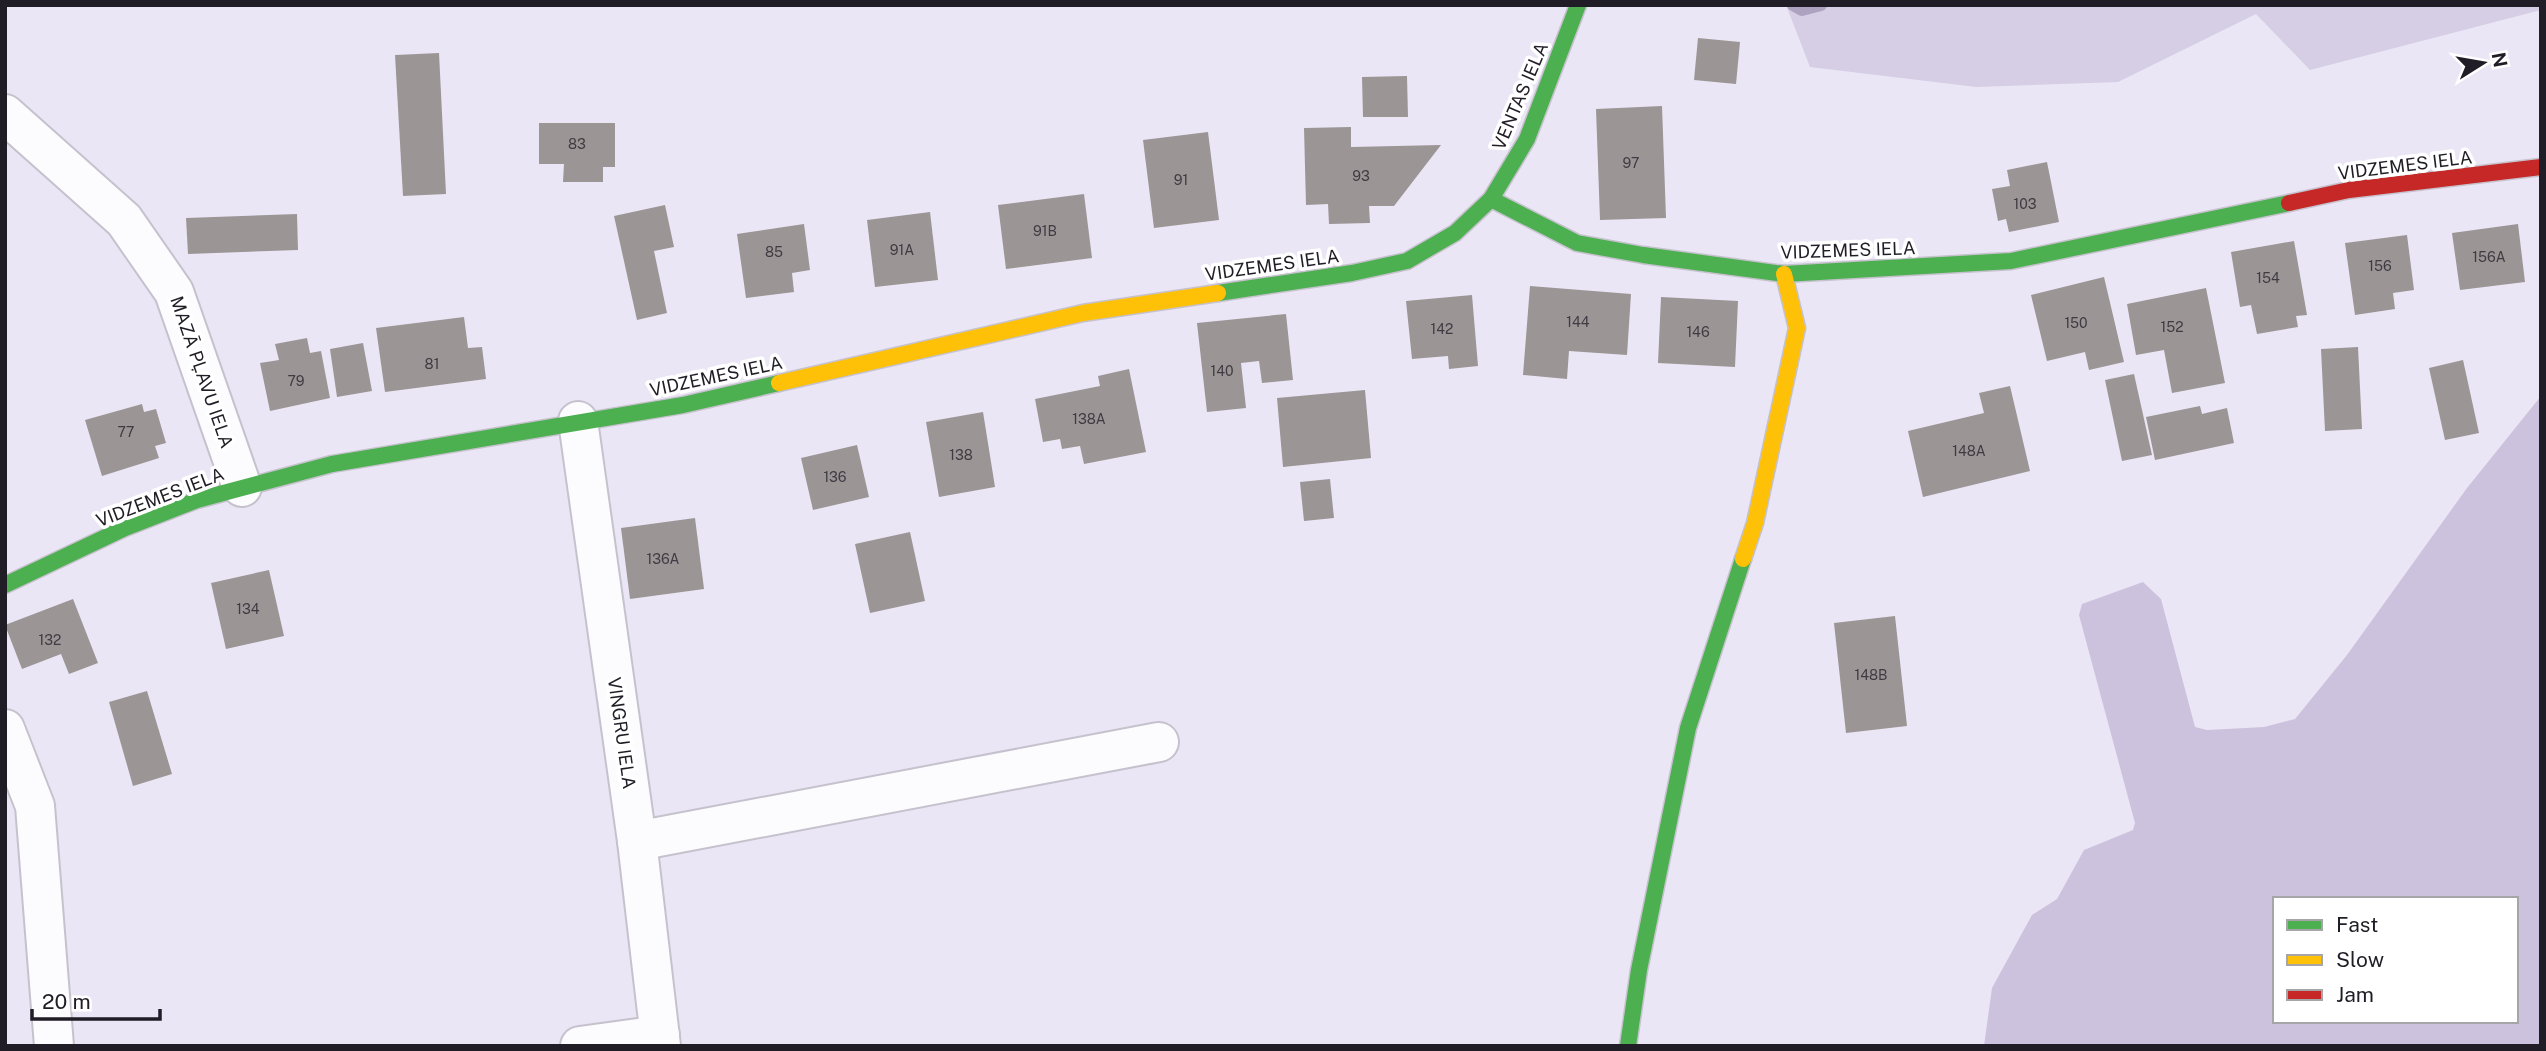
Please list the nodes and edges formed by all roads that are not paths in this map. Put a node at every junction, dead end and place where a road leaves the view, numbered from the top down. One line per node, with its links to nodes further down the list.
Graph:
1 (1578, 5): 4 (street, VENTAS IELA)
2 (5, 114): 7 (street, MAZĀ PĻAVU IELA)
3 (2541, 167): 5 (street, VIDZEMES IELA)
4 (1491, 199): 5 (street, VIDZEMES IELA); 6 (street, VIDZEMES IELA)
5 (1784, 274): 15 (street)
6 (578, 421): 7 (street, VIDZEMES IELA); 11 (street, VINGRU IELA)
7 (242, 487): 8 (street, VIDZEMES IELA)
8 (5, 585)
9 (5, 729): 13 (street)
10 (1159, 742): 11 (street)
11 (637, 841): 12 (street, VINGRU IELA)
12 (661, 1040): 14 (street)
13 (54, 1046)
14 (580, 1046)
15 (1628, 1046)

